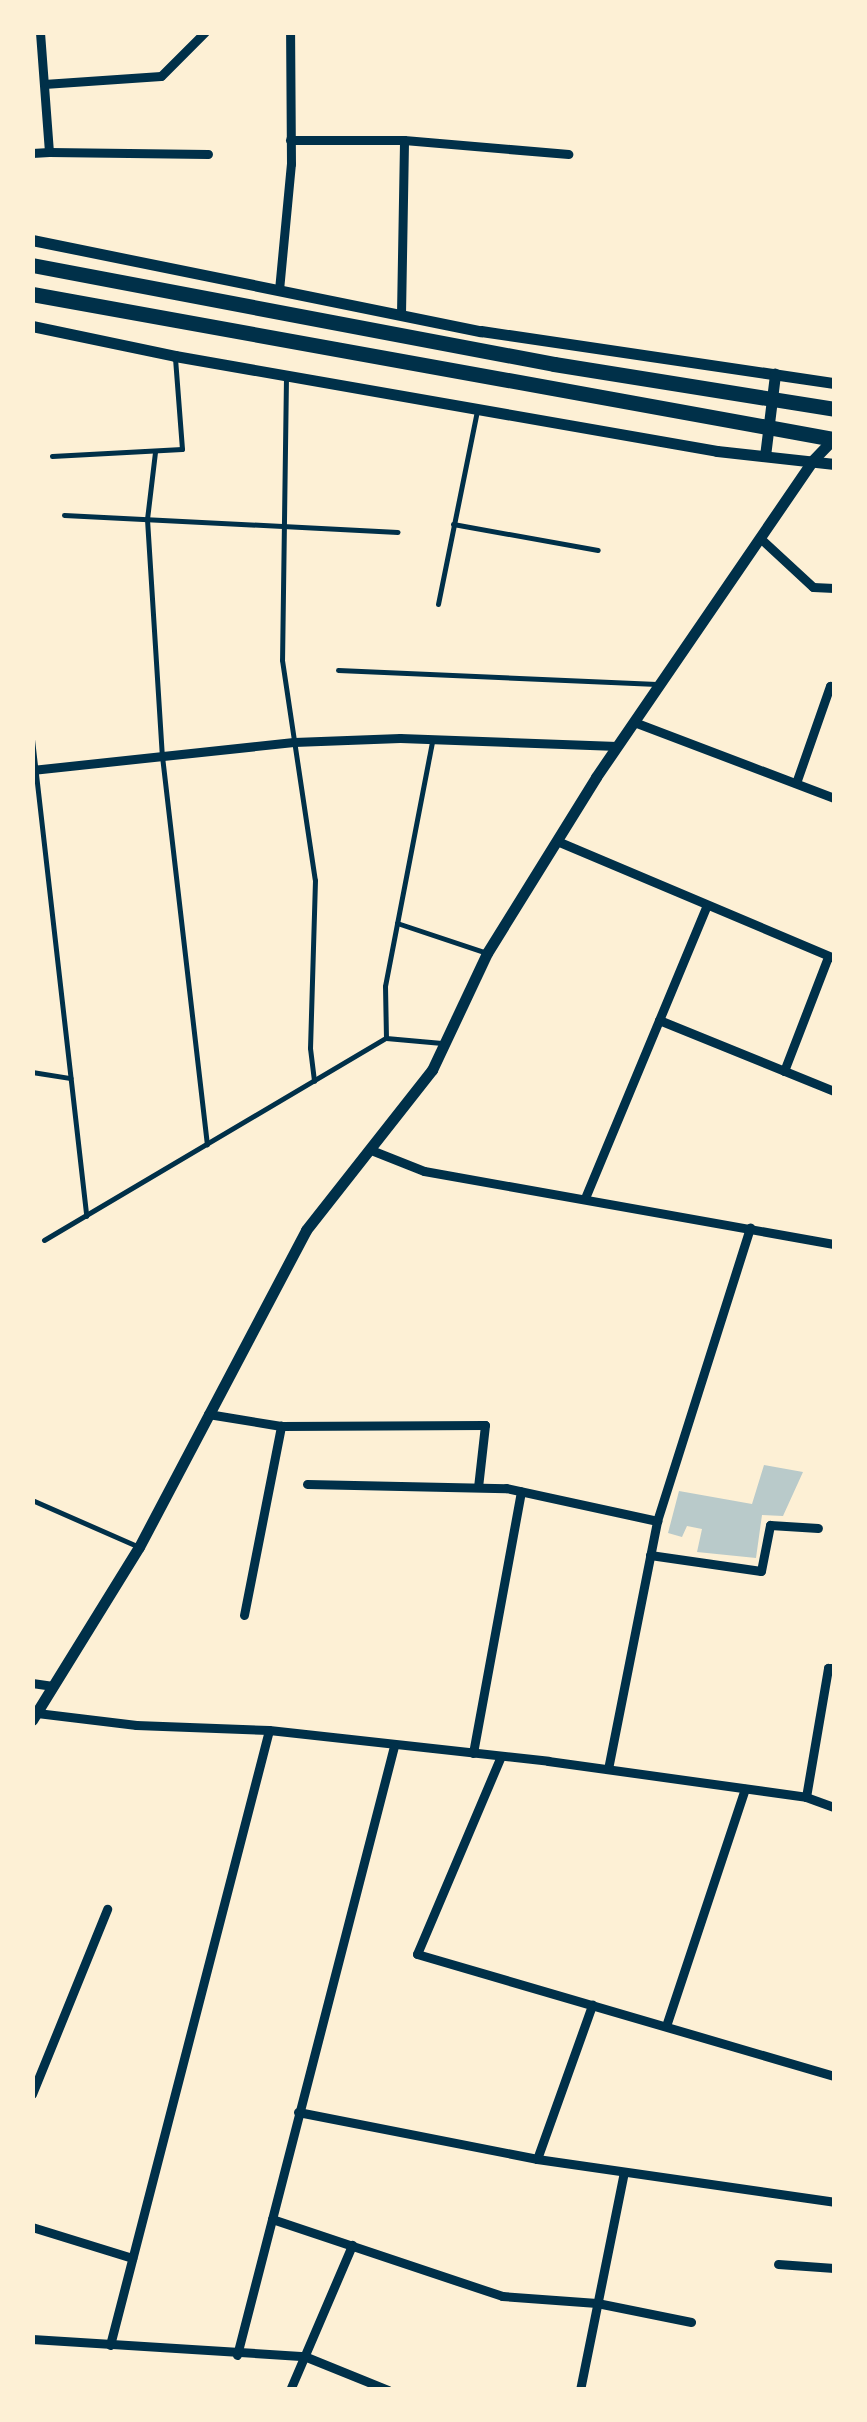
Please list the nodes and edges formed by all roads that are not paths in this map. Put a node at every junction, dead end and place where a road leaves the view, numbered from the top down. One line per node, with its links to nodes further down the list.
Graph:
1 (40, 32): 4 (street)
2 (204, 32): 4 (street)
3 (290, 32): 5 (street)
4 (44, 84): 7 (street)
5 (290, 140): 6 (street); 13 (street)
6 (404, 140): 10 (street); 15 (street)
7 (49, 152): 8 (street); 9 (street)
8 (32, 154)
9 (208, 154)
10 (568, 154)
11 (32, 240): 13 (street)
12 (32, 266): 21 (highway)
13 (280, 290): 15 (street)
14 (32, 294): 23 (highway)
15 (401, 314): 19 (street)
16 (32, 326): 17 (street)
17 (175, 356): 18 (street); 24 (lane)
18 (286, 373): 22 (street); 32 (lane)
19 (776, 374): 20 (street); 26 (street)
20 (834, 383)
21 (834, 409)
22 (477, 410): 26 (street); 31 (lane)
23 (834, 439): 27 (street)
24 (155, 452): 25 (lane); 30 (lane)
25 (52, 456)
26 (765, 456): 27 (street)
27 (812, 460): 28 (street); 34 (street)
28 (834, 464)
29 (64, 515): 30 (lane)
30 (147, 519): 32 (lane); 46 (lane)
31 (452, 524): 35 (lane); 37 (lane)
32 (284, 526): 33 (lane); 44 (lane)
33 (398, 532)
34 (760, 538): 36 (street); 39 (street)
35 (598, 550)
36 (834, 588)
37 (438, 604)
38 (338, 670): 39 (lane)
39 (660, 684): 41 (street)
40 (834, 688): 48 (street)
41 (634, 722): 45 (street); 48 (street)
42 (32, 739): 47 (lane)
43 (432, 739): 44 (street); 45 (street); 52 (lane)
44 (294, 742): 46 (street); 61 (lane)
45 (618, 746): 50 (street)
46 (162, 756): 47 (street); 63 (lane)
47 (34, 769): 60 (lane)
48 (796, 783): 49 (street)
49 (834, 798)
50 (557, 841): 51 (street); 53 (street)
51 (708, 905): 54 (street); 55 (street)
52 (397, 924): 53 (lane); 56 (lane)
53 (488, 954): 57 (street)
54 (831, 957): 58 (street)
55 (659, 1020): 58 (street); 65 (street)
56 (386, 1038): 57 (lane); 61 (lane)
57 (445, 1044): 64 (street)
58 (784, 1071): 62 (street)
59 (32, 1072): 60 (lane)
60 (70, 1078): 66 (lane)
61 (314, 1081): 63 (lane)
62 (834, 1091)
63 (208, 1144): 66 (lane)
64 (371, 1150): 65 (street); 70 (street)
65 (584, 1198): 67 (street)
66 (86, 1216): 68 (lane)
67 (750, 1227): 69 (street); 76 (street)
68 (44, 1240)
69 (834, 1244)
70 (208, 1414): 71 (street); 78 (street)
71 (280, 1426): 73 (street); 80 (street)
72 (307, 1484): 73 (street)
73 (478, 1487): 74 (street)
74 (521, 1491): 76 (street); 87 (street)
75 (32, 1500): 78 (lane)
76 (657, 1520): 79 (street)
77 (818, 1528): 79 (street)
78 (140, 1548): 83 (street)
79 (650, 1554): 89 (street)
80 (244, 1614)
81 (834, 1668): 91 (street)
82 (32, 1683): 83 (street)
83 (54, 1686): 84 (street)
84 (35, 1717): 85 (street)
85 (270, 1730): 86 (street); 105 (street)
86 (394, 1746): 87 (street); 98 (street)
87 (472, 1754): 88 (street)
88 (501, 1756): 89 (street); 94 (street)
89 (608, 1769): 90 (street)
90 (745, 1788): 91 (street); 95 (street)
91 (806, 1797): 92 (street)
92 (834, 1807)
93 (107, 1909): 97 (street)
94 (592, 2005): 95 (street); 99 (street)
95 (666, 2026): 96 (street)
96 (834, 2076)
97 (32, 2094)
98 (298, 2112): 99 (street); 102 (street)
99 (537, 2159): 100 (street)
100 (624, 2172): 101 (street); 108 (street)
101 (834, 2202)
102 (272, 2219): 104 (street); 112 (street)
103 (32, 2227): 105 (street)
104 (352, 2245): 108 (street); 113 (street)
105 (132, 2258): 111 (street)
106 (778, 2264): 107 (street)
107 (834, 2268)
108 (597, 2303): 109 (street); 116 (street)
109 (691, 2322)
110 (32, 2340): 111 (street)
111 (110, 2345): 112 (street)
112 (237, 2355): 113 (street)
113 (304, 2356): 114 (street); 115 (street)
114 (290, 2390)
115 (388, 2390)
116 (580, 2390)

